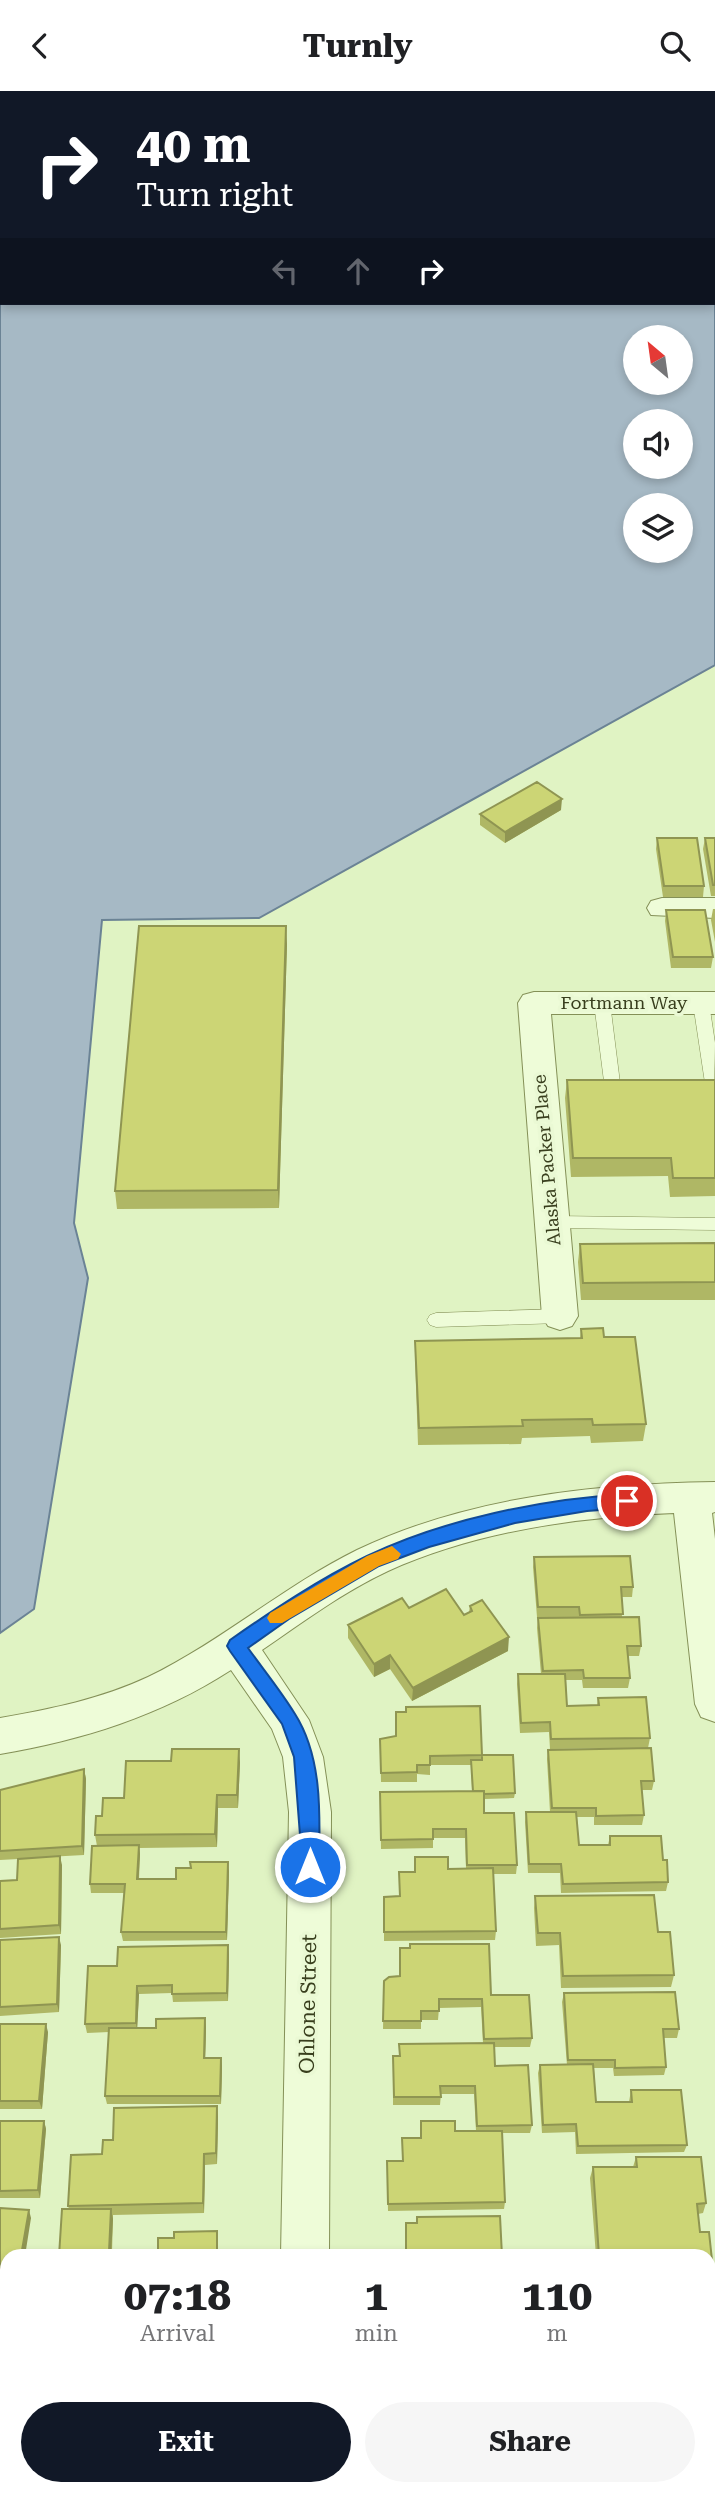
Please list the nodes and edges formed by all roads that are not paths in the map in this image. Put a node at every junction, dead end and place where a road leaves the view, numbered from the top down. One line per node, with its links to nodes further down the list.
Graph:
1 (662, 908): 2 (street)
2 (715, 908)
3 (534, 1003): 4 (street, Fortmann Way); 8 (street, Alaska Packer Place)
4 (602, 1003): 5 (street, Fortmann Way); 6 (lane)
5 (708, 1003): 7 (lane)
6 (638, 1089)
7 (689, 1089)
8 (552, 1222): 9 (lane); 10 (street, Alaska Packer Place)
9 (715, 1224)
10 (559, 1316): 11 (lane)
11 (436, 1320)
12 (703, 1497): 13 (street); 14 (street)
13 (236, 1646): 15 (street); 16 (street, Ohlone Street)
14 (715, 1704)
15 (0, 1736)
16 (305, 2249)

